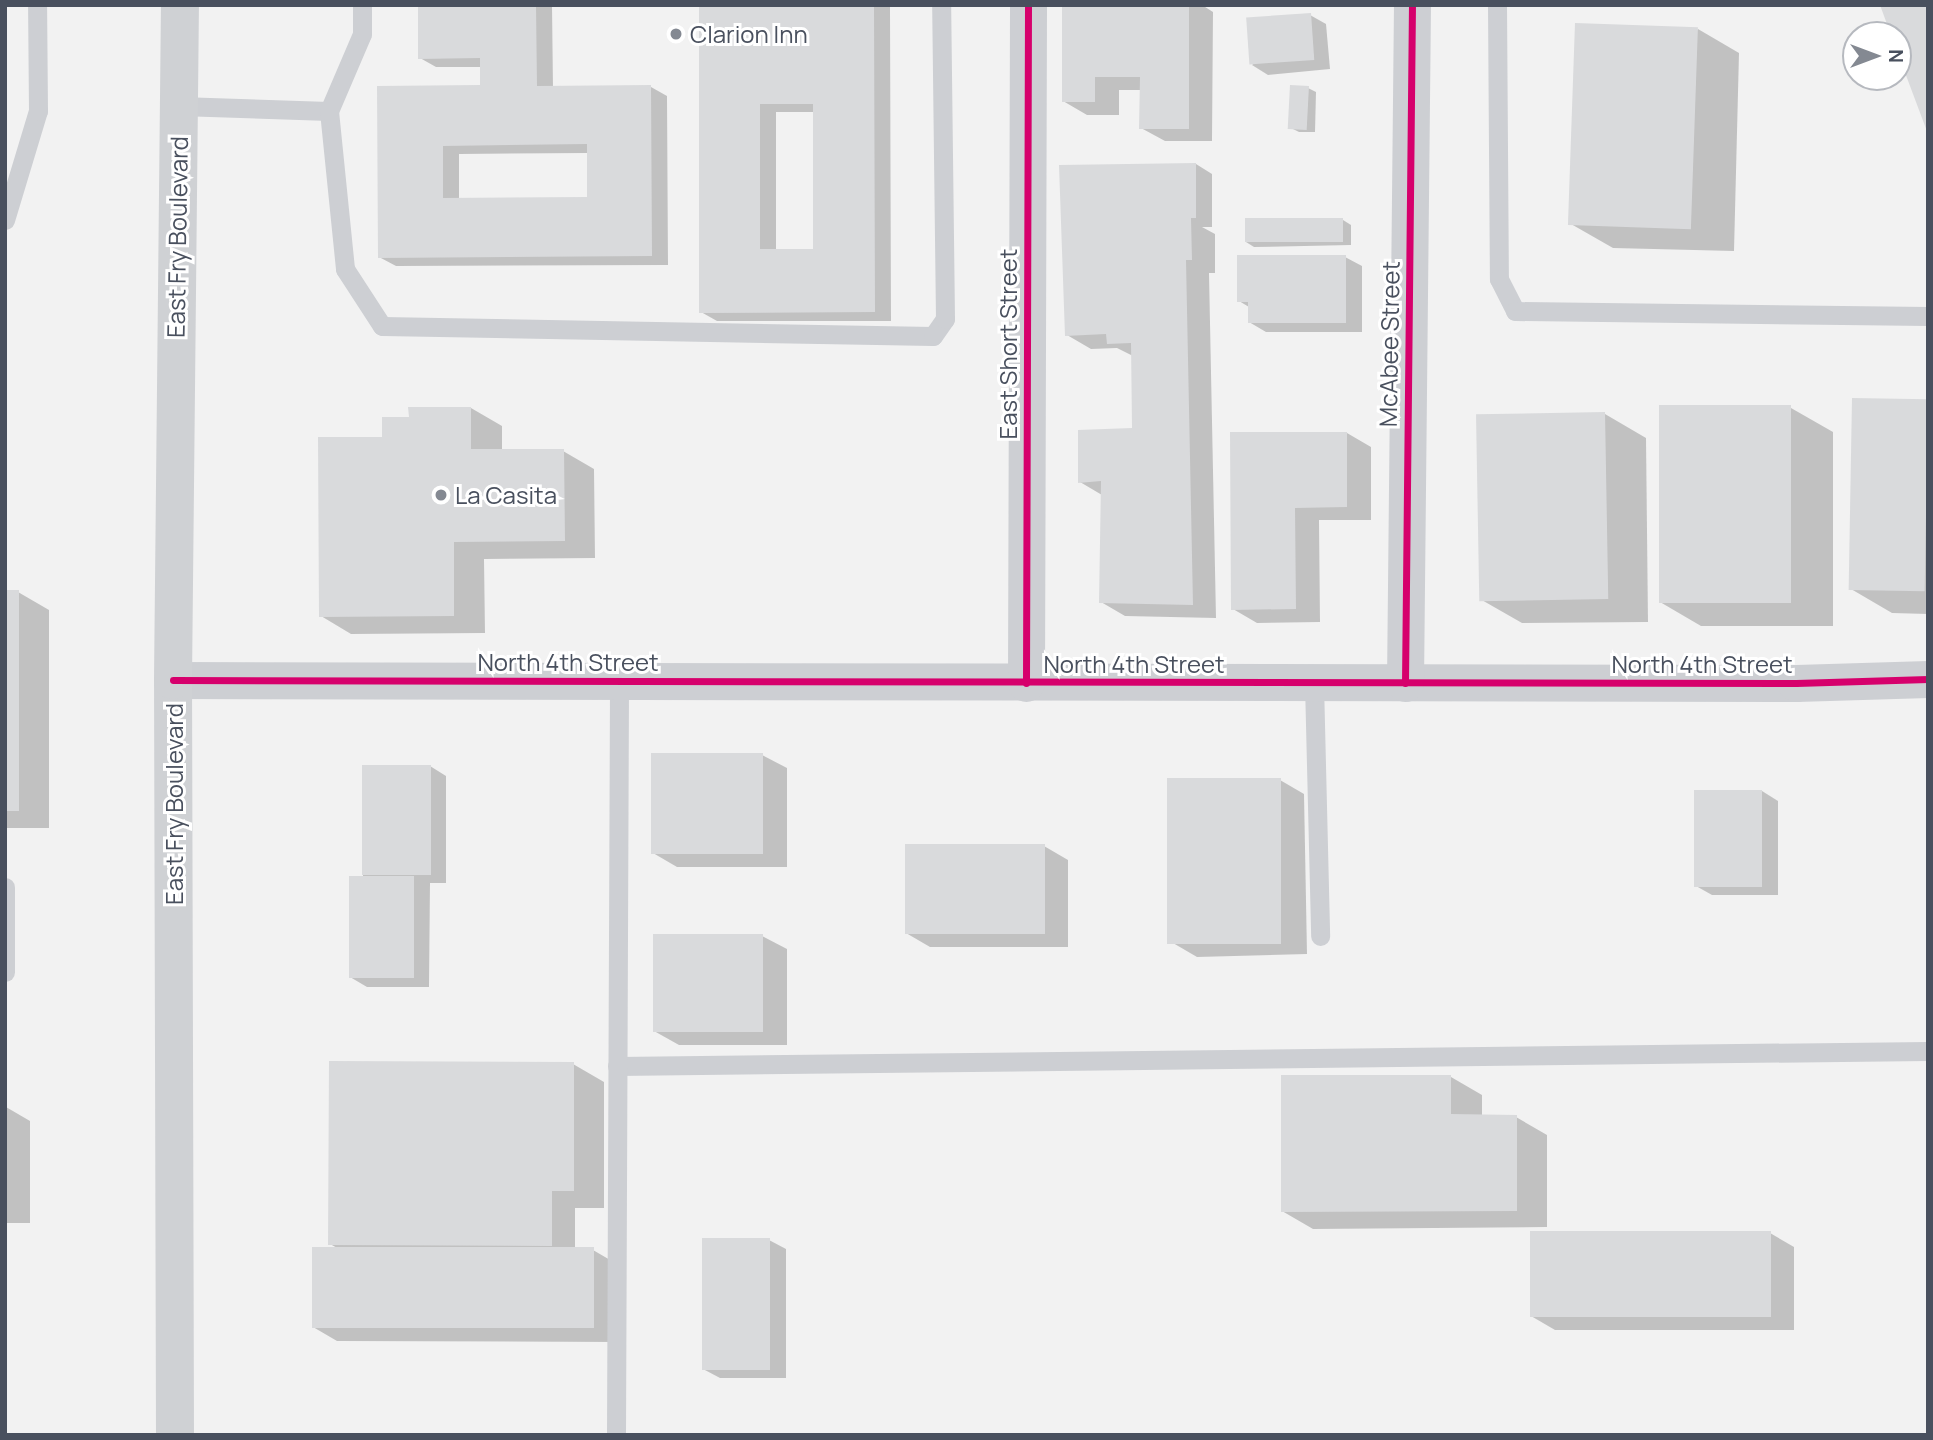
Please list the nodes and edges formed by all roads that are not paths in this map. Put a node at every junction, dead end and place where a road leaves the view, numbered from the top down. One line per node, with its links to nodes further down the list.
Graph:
1 (37, 5): 10 (lane)
2 (180, 5): 8 (main road, East Fry Boulevard)
3 (362, 5): 9 (lane)
4 (941, 5): 9 (lane)
5 (1028, 5): 15 (street, East Short Street)
6 (1412, 5): 17 (street, McAbee Street)
7 (1497, 5): 11 (lane)
8 (179, 106): 9 (lane); 13 (main road, East Fry Boulevard)
9 (329, 111)
10 (5, 220)
11 (1928, 316)
12 (1928, 679): 17 (street, North 4th Street)
13 (173, 680): 14 (street, North 4th Street); 23 (main road, East Fry Boulevard)
14 (619, 682): 15 (street, North 4th Street); 22 (lane)
15 (1026, 683): 16 (street, North 4th Street)
16 (1314, 683): 17 (street, North 4th Street); 19 (lane)
17 (1405, 683)
18 (5, 887): 20 (lane)
19 (1320, 936)
20 (5, 972)
21 (1928, 1051): 22 (lane)
22 (617, 1066): 24 (lane)
23 (175, 1435)
24 (616, 1435)

